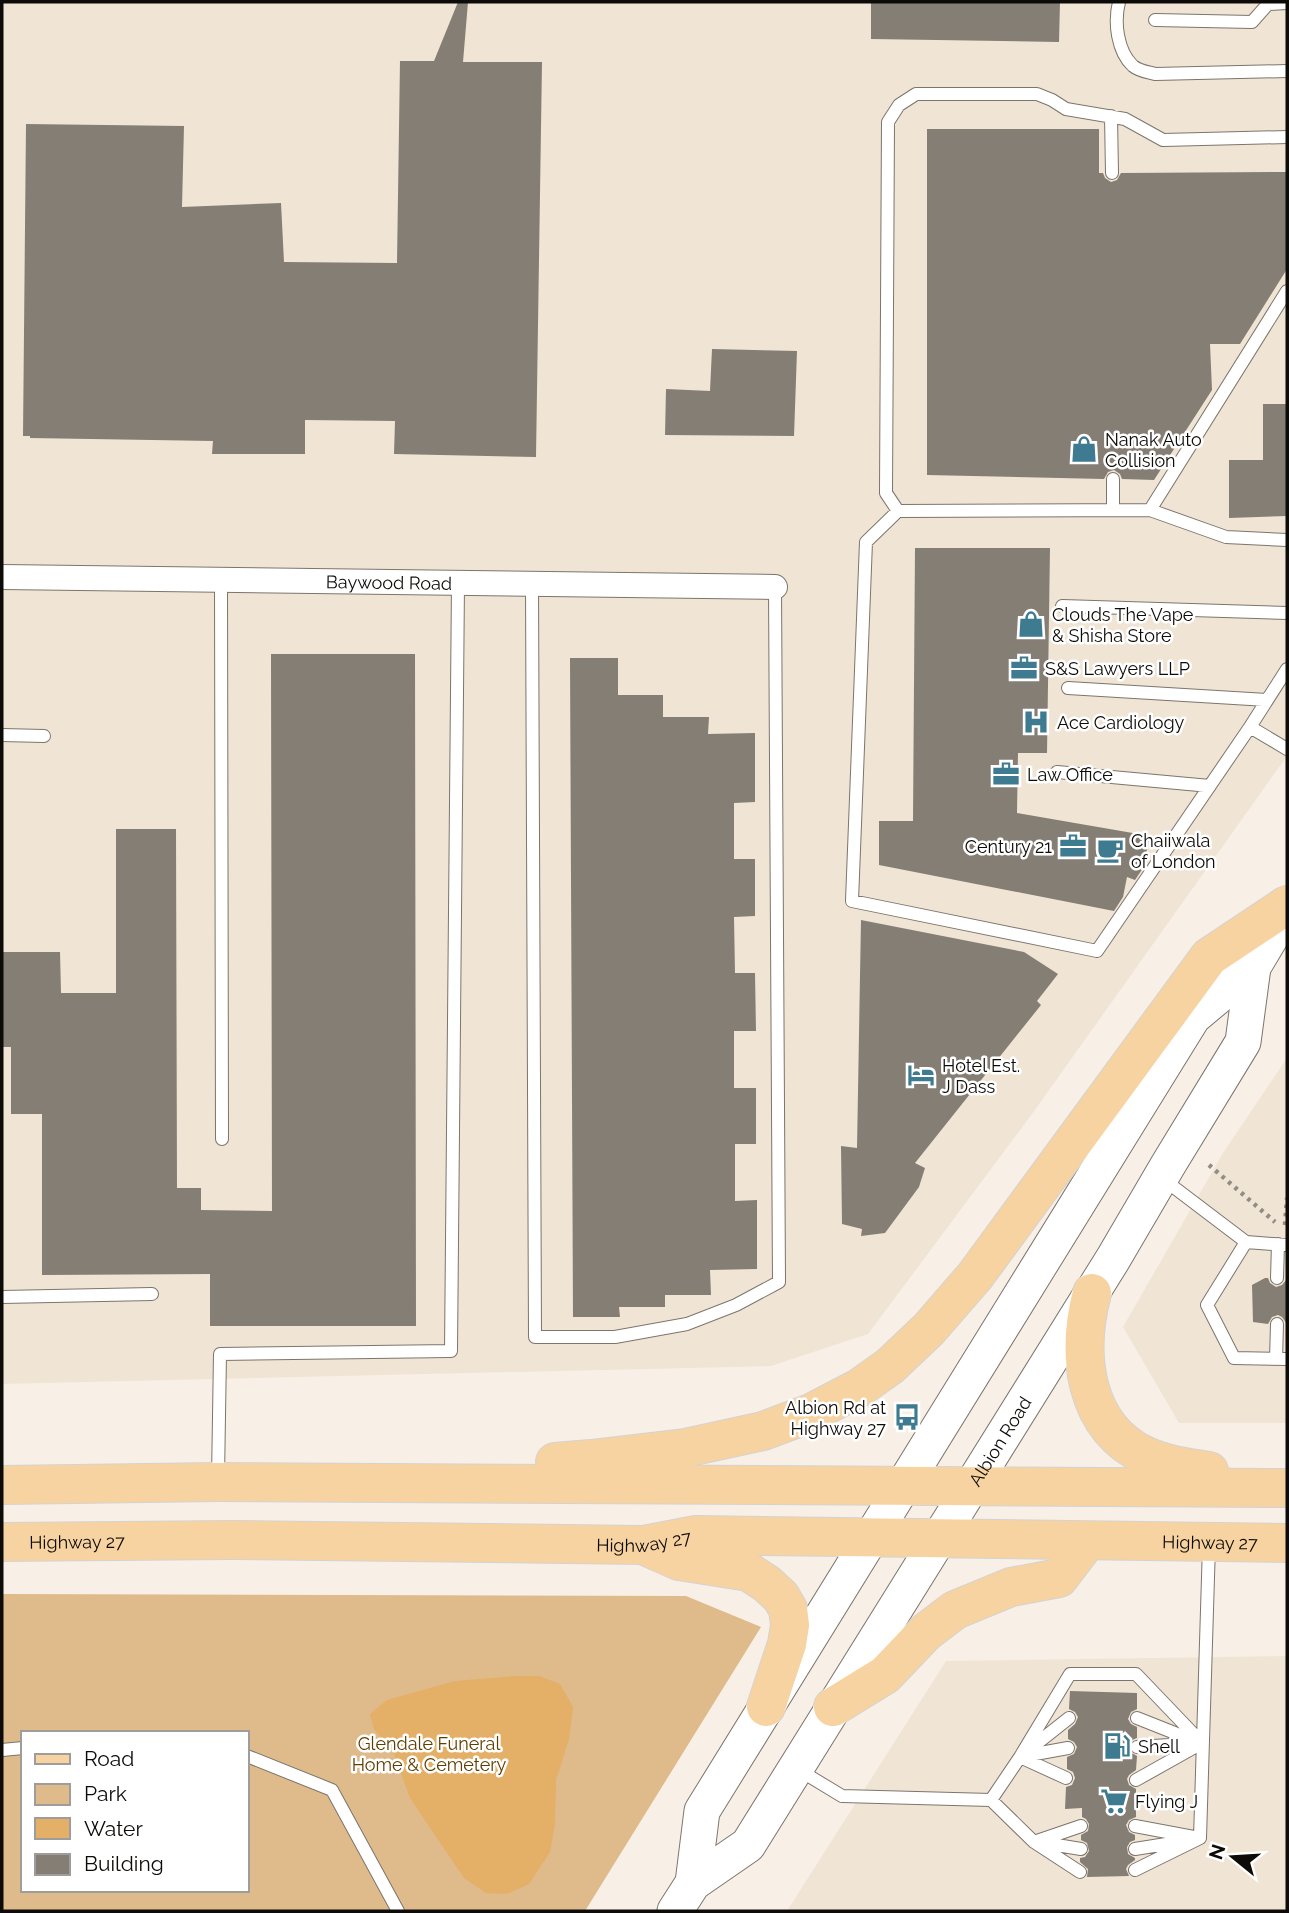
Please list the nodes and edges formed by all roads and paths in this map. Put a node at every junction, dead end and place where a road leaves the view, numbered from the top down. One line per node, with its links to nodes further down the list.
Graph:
1 (1119, 2): 4 (lane)
2 (1279, 3): 3 (lane)
3 (1155, 20)
4 (1287, 71)
5 (1111, 116): 6 (lane); 7 (lane); 12 (lane)
6 (1287, 137)
7 (1112, 173)
8 (1287, 291): 11 (lane)
9 (1113, 479): 10 (lane)
10 (1113, 510): 11 (lane); 12 (lane)
11 (1150, 510): 13 (lane)
12 (898, 511): 29 (lane)
13 (1287, 540)
14 (2, 577): 15 (street, Baywood Road)
15 (221, 580): 16 (street, Baywood Road); 32 (lane)
16 (458, 583): 17 (street, Baywood Road); 44 (lane)
17 (532, 584): 18 (street, Baywood Road); 18 (lane)
18 (775, 587)
19 (1062, 606): 20 (lane)
20 (1287, 613)
21 (1287, 669): 23 (lane)
22 (1068, 688): 23 (lane)
23 (1267, 701): 24 (lane)
24 (1251, 727): 27 (lane); 29 (lane)
25 (2, 735): 26 (lane)
26 (44, 736)
27 (1287, 749)
28 (1057, 772): 29 (lane)
29 (1210, 786)
30 (1287, 908): 31 (main road, Albion Road); 45 (main road)
31 (1253, 967): 34 (main road, Albion Road); 47 (main road, Albion Road)
32 (222, 1139)
33 (1209, 1165): 35 (path)
34 (1160, 1177): 36 (lane); 39 (main road, Albion Road)
35 (1287, 1198)
36 (1245, 1242): 37 (lane); 43 (lane)
37 (1282, 1244): 38 (lane)
38 (1277, 1278)
39 (1092, 1293): 48 (main road, Albion Road); 49 (main road)
40 (152, 1294): 41 (lane)
41 (2, 1297)
42 (1277, 1324): 43 (lane)
43 (1282, 1359)
44 (218, 1482): 45 (main road); 46 (main road)
45 (402, 1483): 47 (main road)
46 (2, 1485)
47 (902, 1486): 48 (main road); 51 (main road, Albion Road)
48 (972, 1486): 49 (main road); 52 (main road, Albion Road)
49 (1249, 1488): 50 (main road)
50 (1287, 1488)
51 (870, 1538): 52 (main road, Highway 27); 57 (main road, Highway 27); 58 (main road, Albion Road)
52 (939, 1539): 53 (main road, Highway 27); 59 (main road, Albion Road)
53 (1087, 1541): 55 (main road, Highway 27); 59 (main road)
54 (2, 1542): 57 (main road, Highway 27)
55 (1209, 1542): 56 (main road, Highway 27); 62 (lane)
56 (1287, 1543)
57 (643, 1545): 58 (main road)
58 (766, 1707): 81 (main road, Albion Road)
59 (833, 1707): 69 (main road, Albion Road)
60 (1069, 1718): 68 (lane)
61 (1137, 1718): 62 (lane)
62 (1202, 1743): 63 (lane); 68 (lane); 71 (lane); 75 (lane)
63 (1137, 1747)
64 (21, 1748): 66 (lane)
65 (1068, 1748): 68 (lane)
66 (2, 1750)
67 (248, 1756): 82 (lane)
68 (1020, 1757): 70 (lane); 72 (lane)
69 (796, 1768): 72 (lane); 81 (main road, Albion Road)
70 (1066, 1778)
71 (1136, 1780)
72 (990, 1801): 76 (lane)
73 (1081, 1826): 76 (lane)
74 (1135, 1826): 75 (lane)
75 (1200, 1838): 78 (lane); 79 (lane)
76 (1034, 1842): 77 (lane); 80 (lane)
77 (1081, 1849)
78 (1135, 1849)
79 (1135, 1870)
80 (1080, 1872)
81 (684, 1897)
82 (398, 1911)

